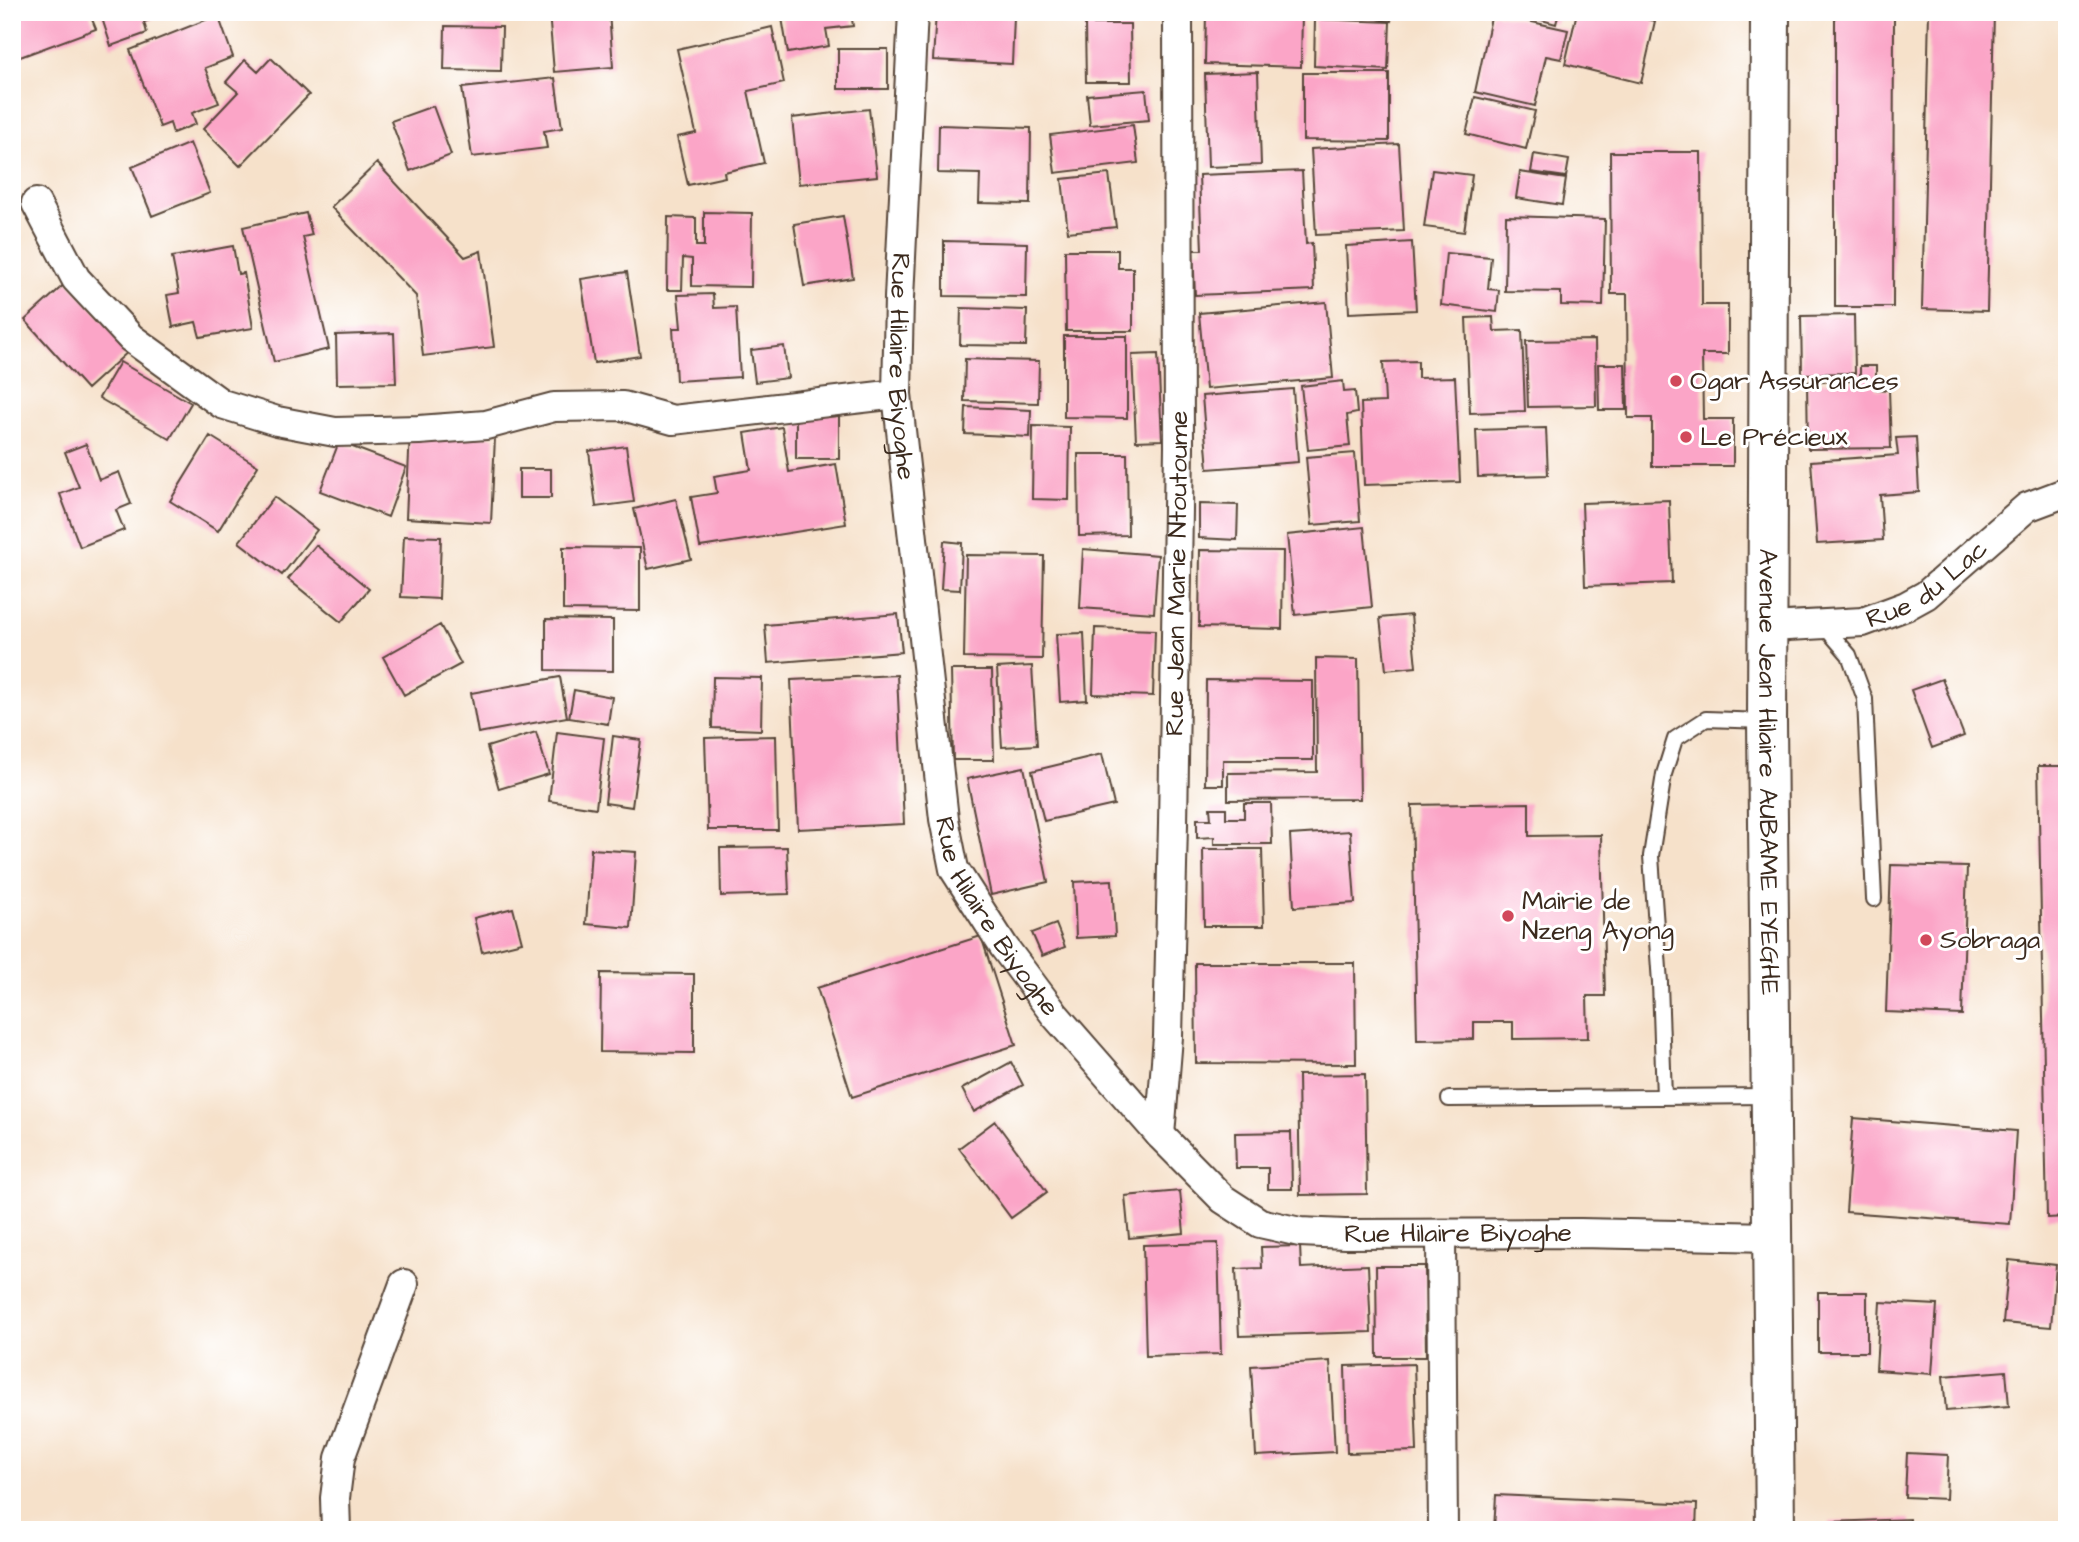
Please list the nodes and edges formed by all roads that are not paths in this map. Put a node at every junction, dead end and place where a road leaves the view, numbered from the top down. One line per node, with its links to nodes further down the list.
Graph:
1 (913, 12): 5 (street, Rue Hilaire Biyoghe)
2 (1178, 12): 14 (street, Rue Jean Marie Ntoutoume)
3 (1770, 12): 8 (main road, Avenue Jean Hilaire AUBAME EYEGHE)
4 (36, 203): 5 (street)
5 (897, 394): 14 (street, Rue Hilaire Biyoghe)
6 (2067, 492): 7 (street, Rue du Lac)
7 (1824, 626): 8 (street, Rue du Lac); 10 (lane)
8 (1768, 627): 9 (main road, Avenue Jean Hilaire AUBAME EYEGHE)
9 (1767, 721): 11 (main road, Avenue Jean Hilaire AUBAME EYEGHE); 12 (lane)
10 (1874, 899)
11 (1770, 1096): 12 (lane); 16 (main road, Avenue Jean Hilaire AUBAME EYEGHE)
12 (1664, 1097): 13 (lane)
13 (1449, 1099)
14 (1160, 1135): 15 (street, Rue Hilaire Biyoghe)
15 (1441, 1234): 16 (street, Rue Hilaire Biyoghe); 19 (street)
16 (1772, 1237): 20 (main road, Avenue Jean Hilaire AUBAME EYEGHE)
17 (404, 1284): 18 (street)
18 (336, 1530)
19 (1443, 1530)
20 (1775, 1530)

